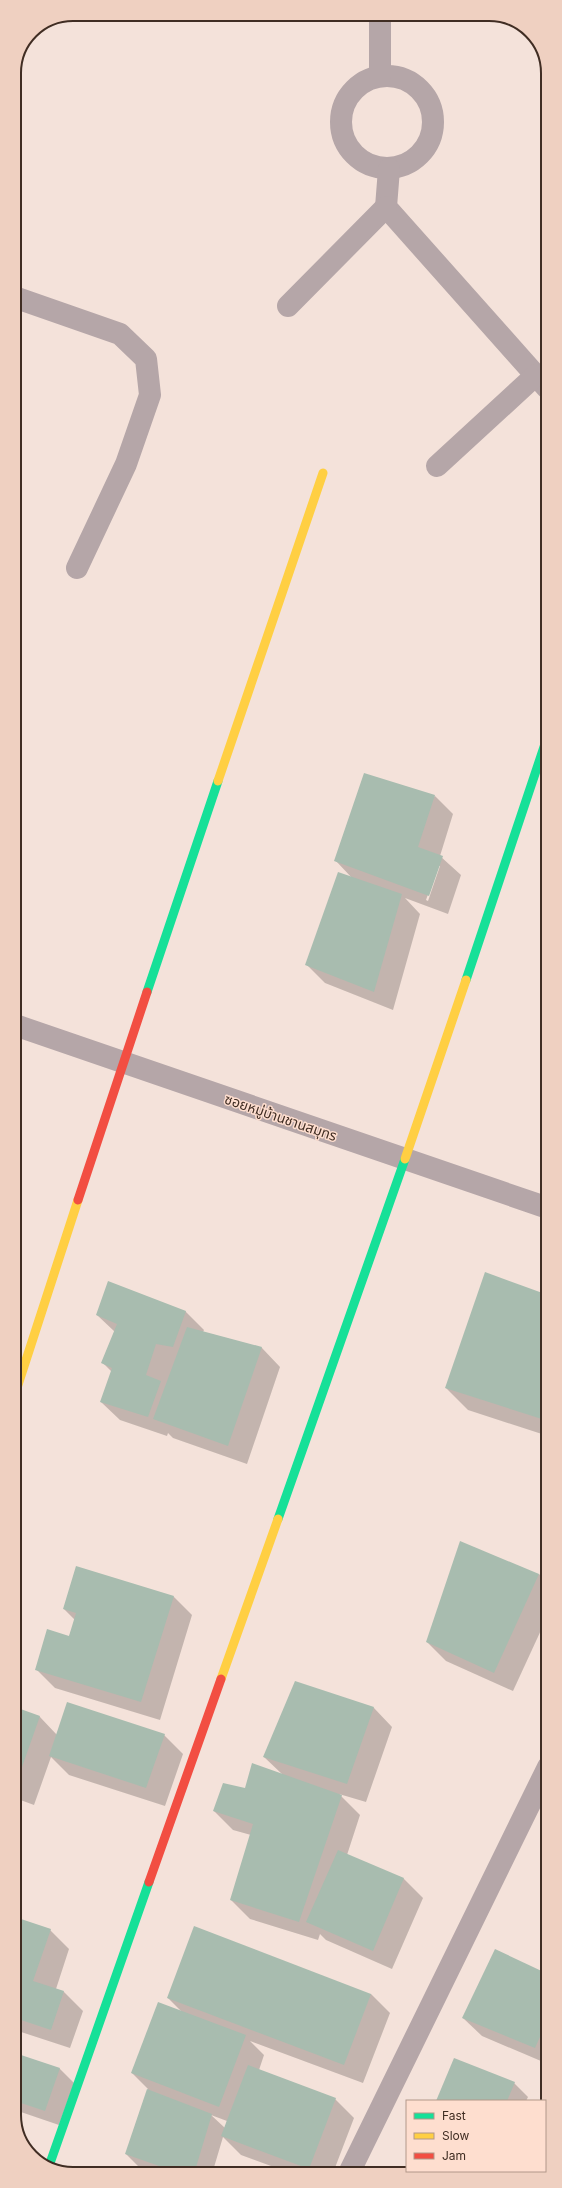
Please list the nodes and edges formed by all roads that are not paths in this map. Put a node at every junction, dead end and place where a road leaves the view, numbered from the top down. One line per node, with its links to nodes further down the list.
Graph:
1 (380, 21): 2 (street)
2 (380, 76): 3 (street); 3 (street)
3 (389, 169): 4 (street)
4 (386, 207): 6 (street); 7 (street)
5 (21, 299): 10 (street)
6 (288, 306)
7 (541, 382): 8 (street)
8 (437, 466)
9 (323, 473): 13 (street)
10 (77, 568)
11 (541, 756): 14 (street)
12 (21, 1027): 13 (street, ซอยหมู่บ้านชานสมุทร)
13 (122, 1062): 14 (street, ซอยหมู่บ้านชานสมุทร); 16 (street)
14 (405, 1160): 15 (street, ซอยหมู่บ้านชานสมุทร); 18 (street)
15 (541, 1206)
16 (21, 1375)
17 (541, 1781): 19 (street)
18 (51, 2162)
19 (352, 2167)

